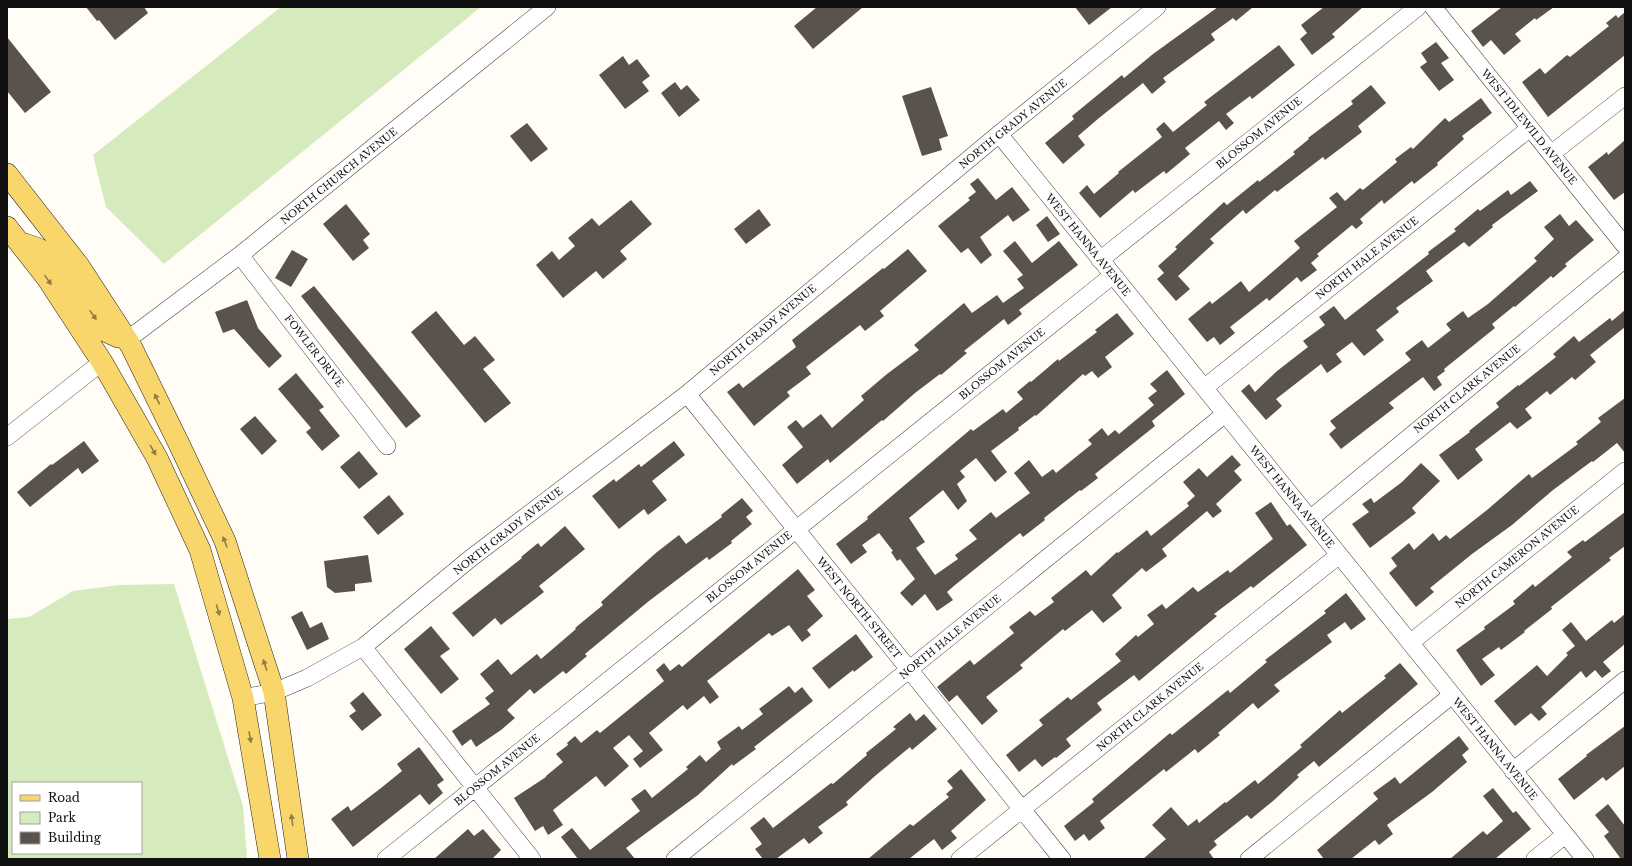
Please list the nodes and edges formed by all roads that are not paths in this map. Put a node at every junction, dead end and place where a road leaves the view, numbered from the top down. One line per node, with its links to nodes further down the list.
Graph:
1 (547, 7): 12 (street, NORTH CHURCH AVENUE)
2 (1157, 7): 7 (street, NORTH GRADY AVENUE)
3 (1418, 7): 14 (street, BLOSSOM AVENUE)
4 (1439, 9): 6 (street, WEST IDLEWILD AVENUE)
5 (1625, 96): 8 (street)
6 (1530, 128): 8 (street, WEST IDLEWILD AVENUE); 18 (street, NORTH HALE AVENUE)
7 (999, 134): 14 (street, WEST HANNA AVENUE); 19 (street, NORTH GRADY AVENUE)
8 (1551, 154): 11 (street, WEST IDLEWILD AVENUE)
9 (7, 174): 16 (main road)
10 (12, 234): 16 (main road, one-way to 16); 17 (main road, one-way to 17)
11 (1625, 246)
12 (240, 255): 16 (street, NORTH CHURCH AVENUE); 22 (street, FOWLER DRIVE)
13 (1625, 259): 25 (street, NORTH CLARK AVENUE)
14 (1100, 260): 15 (street, WEST HANNA AVENUE)
15 (1113, 275): 18 (street, WEST HANNA AVENUE); 26 (street, BLOSSOM AVENUE)
16 (127, 340): 24 (main road, one-way to 16)
17 (102, 362): 21 (street); 24 (main road); 34 (main road, one-way to 34)
18 (1204, 388): 20 (street, WEST HANNA AVENUE)
19 (687, 394): 26 (street, WEST NORTH STREET); 29 (street, NORTH GRADY AVENUE)
20 (1225, 414): 25 (street, WEST HANNA AVENUE); 30 (street, NORTH HALE AVENUE)
21 (7, 437)
22 (387, 446)
23 (1625, 471): 28 (street, NORTH CAMERON AVENUE)
24 (196, 479): 32 (main road, one-way to 24)
25 (1310, 519): 27 (street, WEST HANNA AVENUE)
26 (796, 530): 30 (street, WEST NORTH STREET); 36 (street, BLOSSOM AVENUE)
27 (1339, 555): 28 (street, WEST HANNA AVENUE); 37 (street, NORTH CLARK AVENUE)
28 (1410, 643): 33 (street, WEST HANNA AVENUE)
29 (363, 647): 32 (street, NORTH GRADY AVENUE); 36 (street)
30 (909, 670): 37 (street, WEST NORTH STREET); 43 (street, NORTH HALE AVENUE)
31 (1625, 680): 35 (street)
32 (274, 692): 34 (street, NORTH GRADY AVENUE); 40 (main road, one-way to 32)
33 (1452, 695): 35 (street, WEST HANNA AVENUE); 46 (street)
34 (243, 698): 39 (main road, one-way to 39)
35 (1513, 770): 38 (street, WEST HANNA AVENUE)
36 (475, 787): 41 (street, BLOSSOM AVENUE); 42 (street)
37 (1022, 810): 44 (street, NORTH CLARK AVENUE); 45 (street, WEST NORTH STREET)
38 (1565, 835): 47 (street); 48 (street, WEST HANNA AVENUE)
39 (270, 859)
40 (298, 859)
41 (386, 859)
42 (532, 859)
43 (675, 859)
44 (960, 859)
45 (1062, 859)
46 (1249, 859)
47 (1535, 859)
48 (1585, 859)

